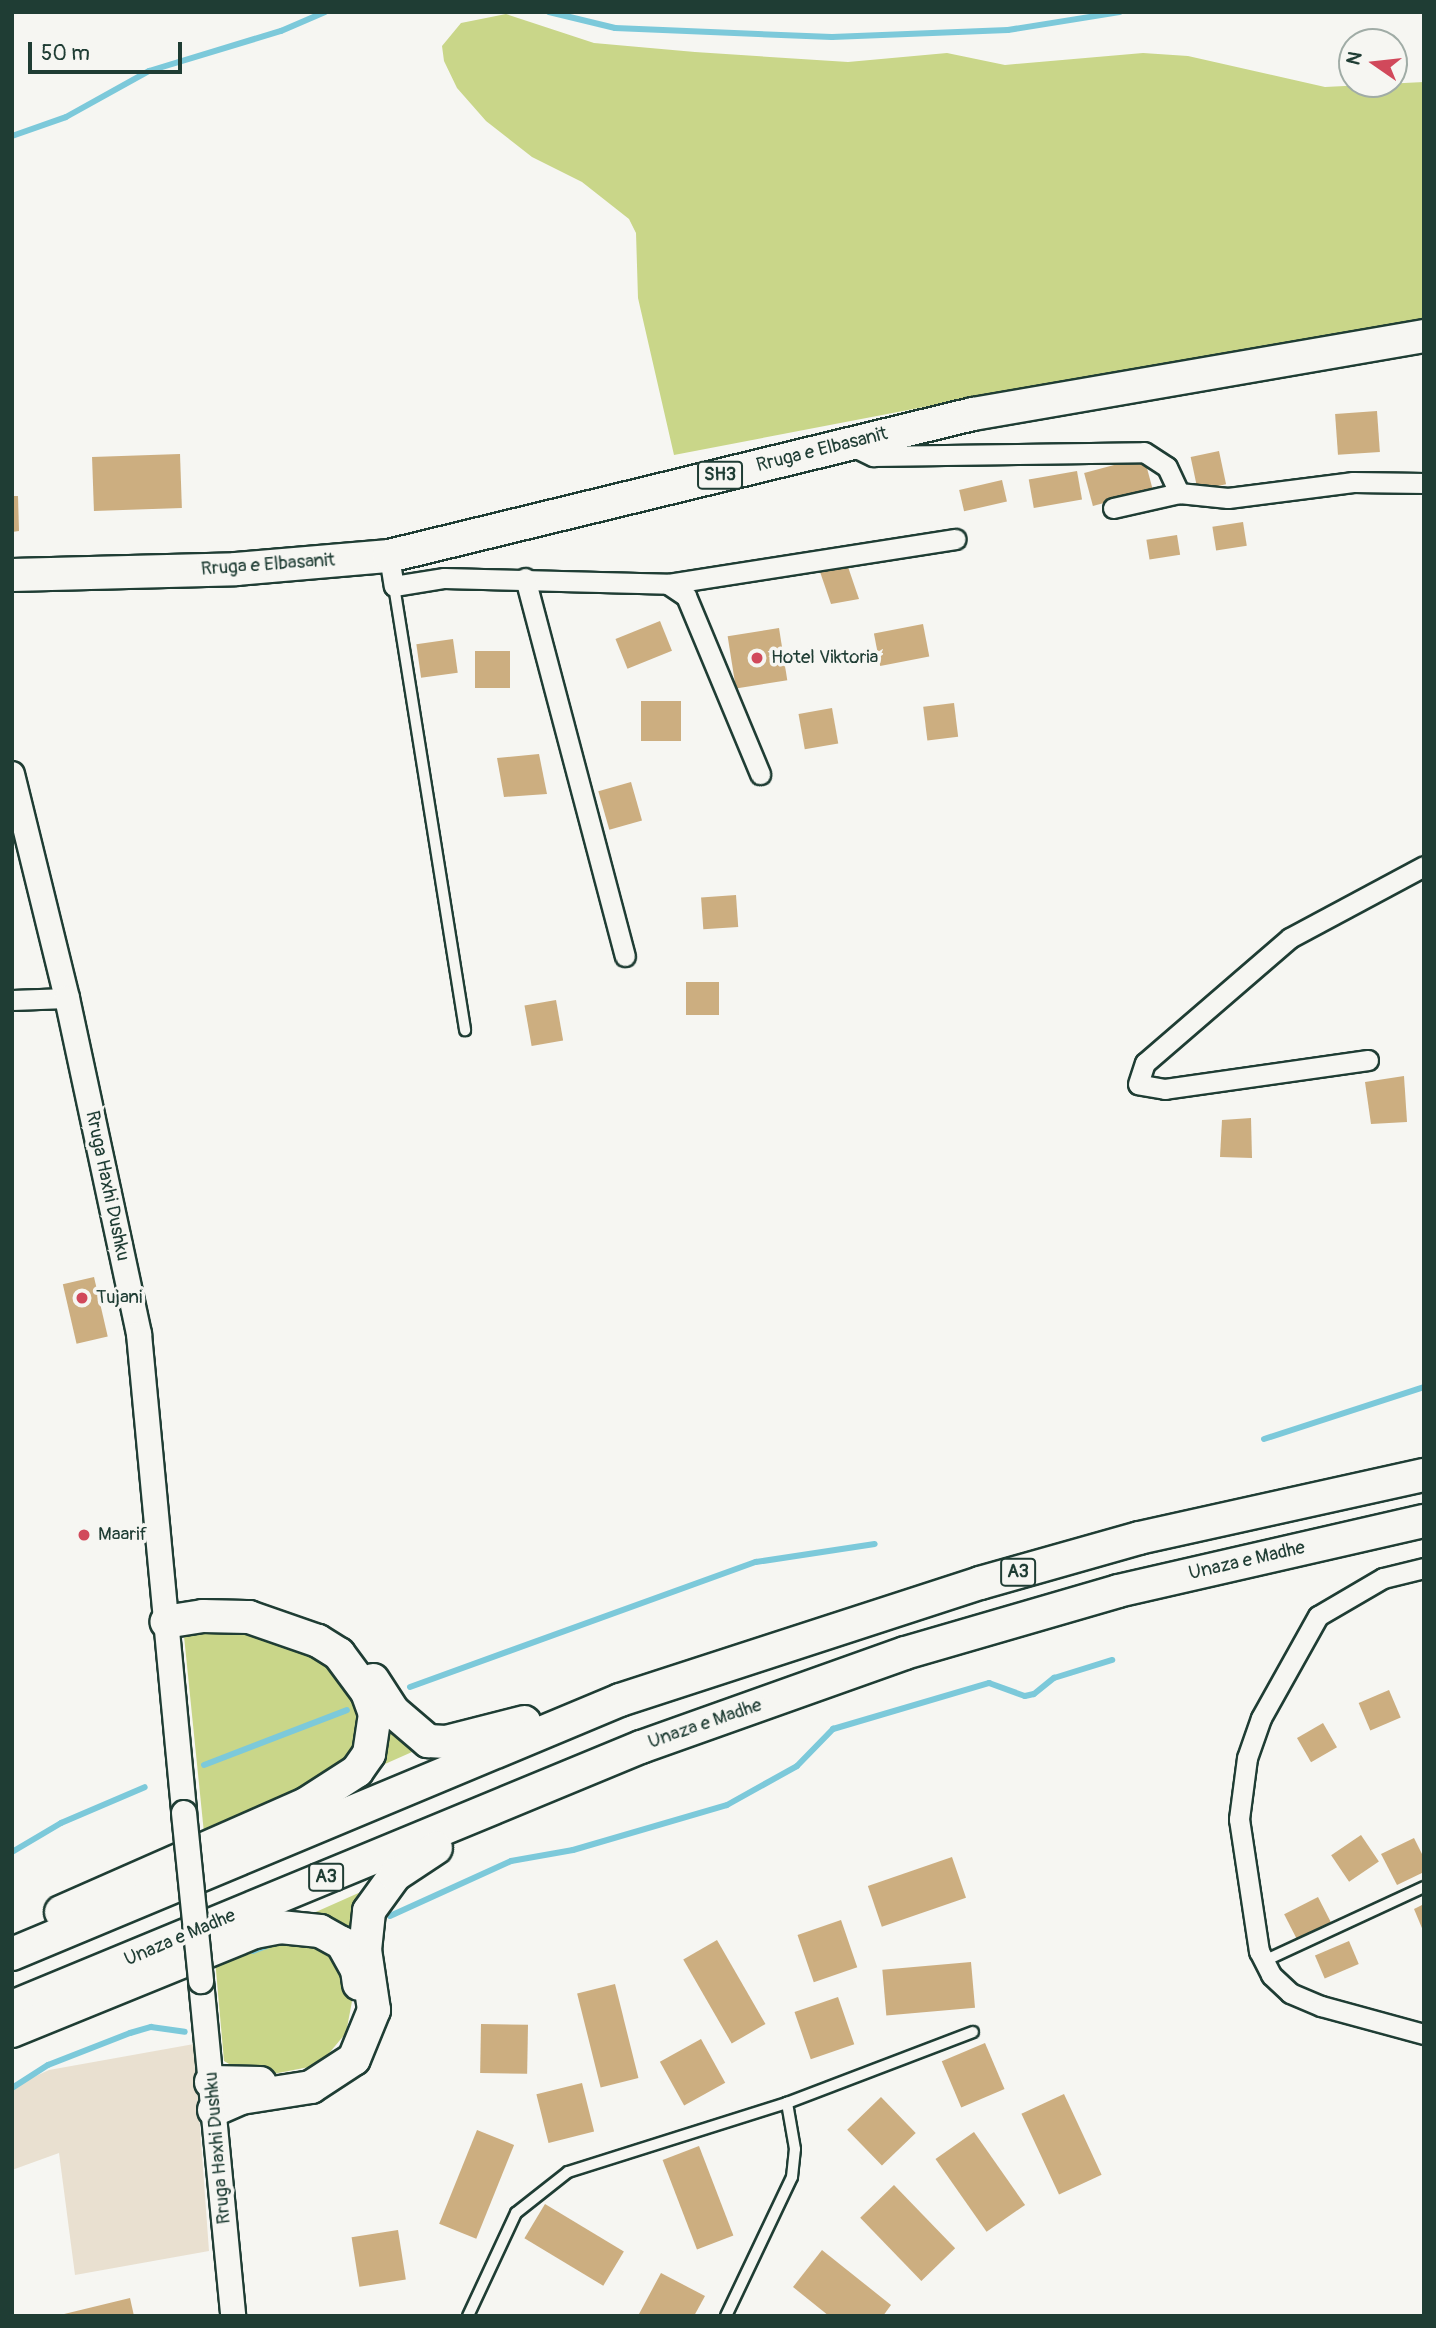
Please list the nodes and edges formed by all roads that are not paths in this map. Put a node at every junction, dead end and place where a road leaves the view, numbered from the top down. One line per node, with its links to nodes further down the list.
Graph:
1 (1424, 336): 2 (main road, Rruga e Elbasanit / SH3)
2 (848, 444): 4 (street); 7 (main road, Rruga e Elbasanit / SH3)
3 (1424, 483): 4 (street)
4 (1179, 493): 5 (street)
5 (1113, 508)
6 (956, 540): 10 (street)
7 (391, 571): 8 (main road, Rruga e Elbasanit / SH3); 9 (street); 17 (lane)
8 (12, 575)
9 (525, 578): 10 (street); 14 (street)
10 (668, 584): 12 (street)
11 (12, 774): 15 (street, Rruga Haxhi Dushku)
12 (760, 774)
13 (1424, 866): 18 (street)
14 (625, 956)
15 (68, 998): 16 (street); 22 (street, Rruga Haxhi Dushku)
16 (12, 1000)
17 (465, 1030)
18 (1368, 1060)
19 (1424, 1475): 23 (main road, A3)
20 (1424, 1521): 24 (main road, Unaza e Madhe / A3)
21 (1424, 1568): 28 (street)
22 (166, 1612): 23 (main road); 26 (main road); 33 (street, Rruga Haxhi Dushku, bridge)
23 (620, 1700): 27 (main road, A3)
24 (640, 1747): 29 (main road, Unaza e Madhe / A3); 33 (main road)
25 (1424, 1887): 28 (lane)
26 (12, 1933)
27 (12, 1954)
28 (1264, 1961): 32 (street)
29 (12, 2007)
30 (12, 2031): 33 (main road)
31 (973, 2032): 34 (lane)
32 (1424, 2034)
33 (213, 2096): 35 (street, Rruga Haxhi Dushku)
34 (786, 2103): 36 (lane); 37 (lane)
35 (233, 2316)
36 (468, 2316)
37 (726, 2316)

